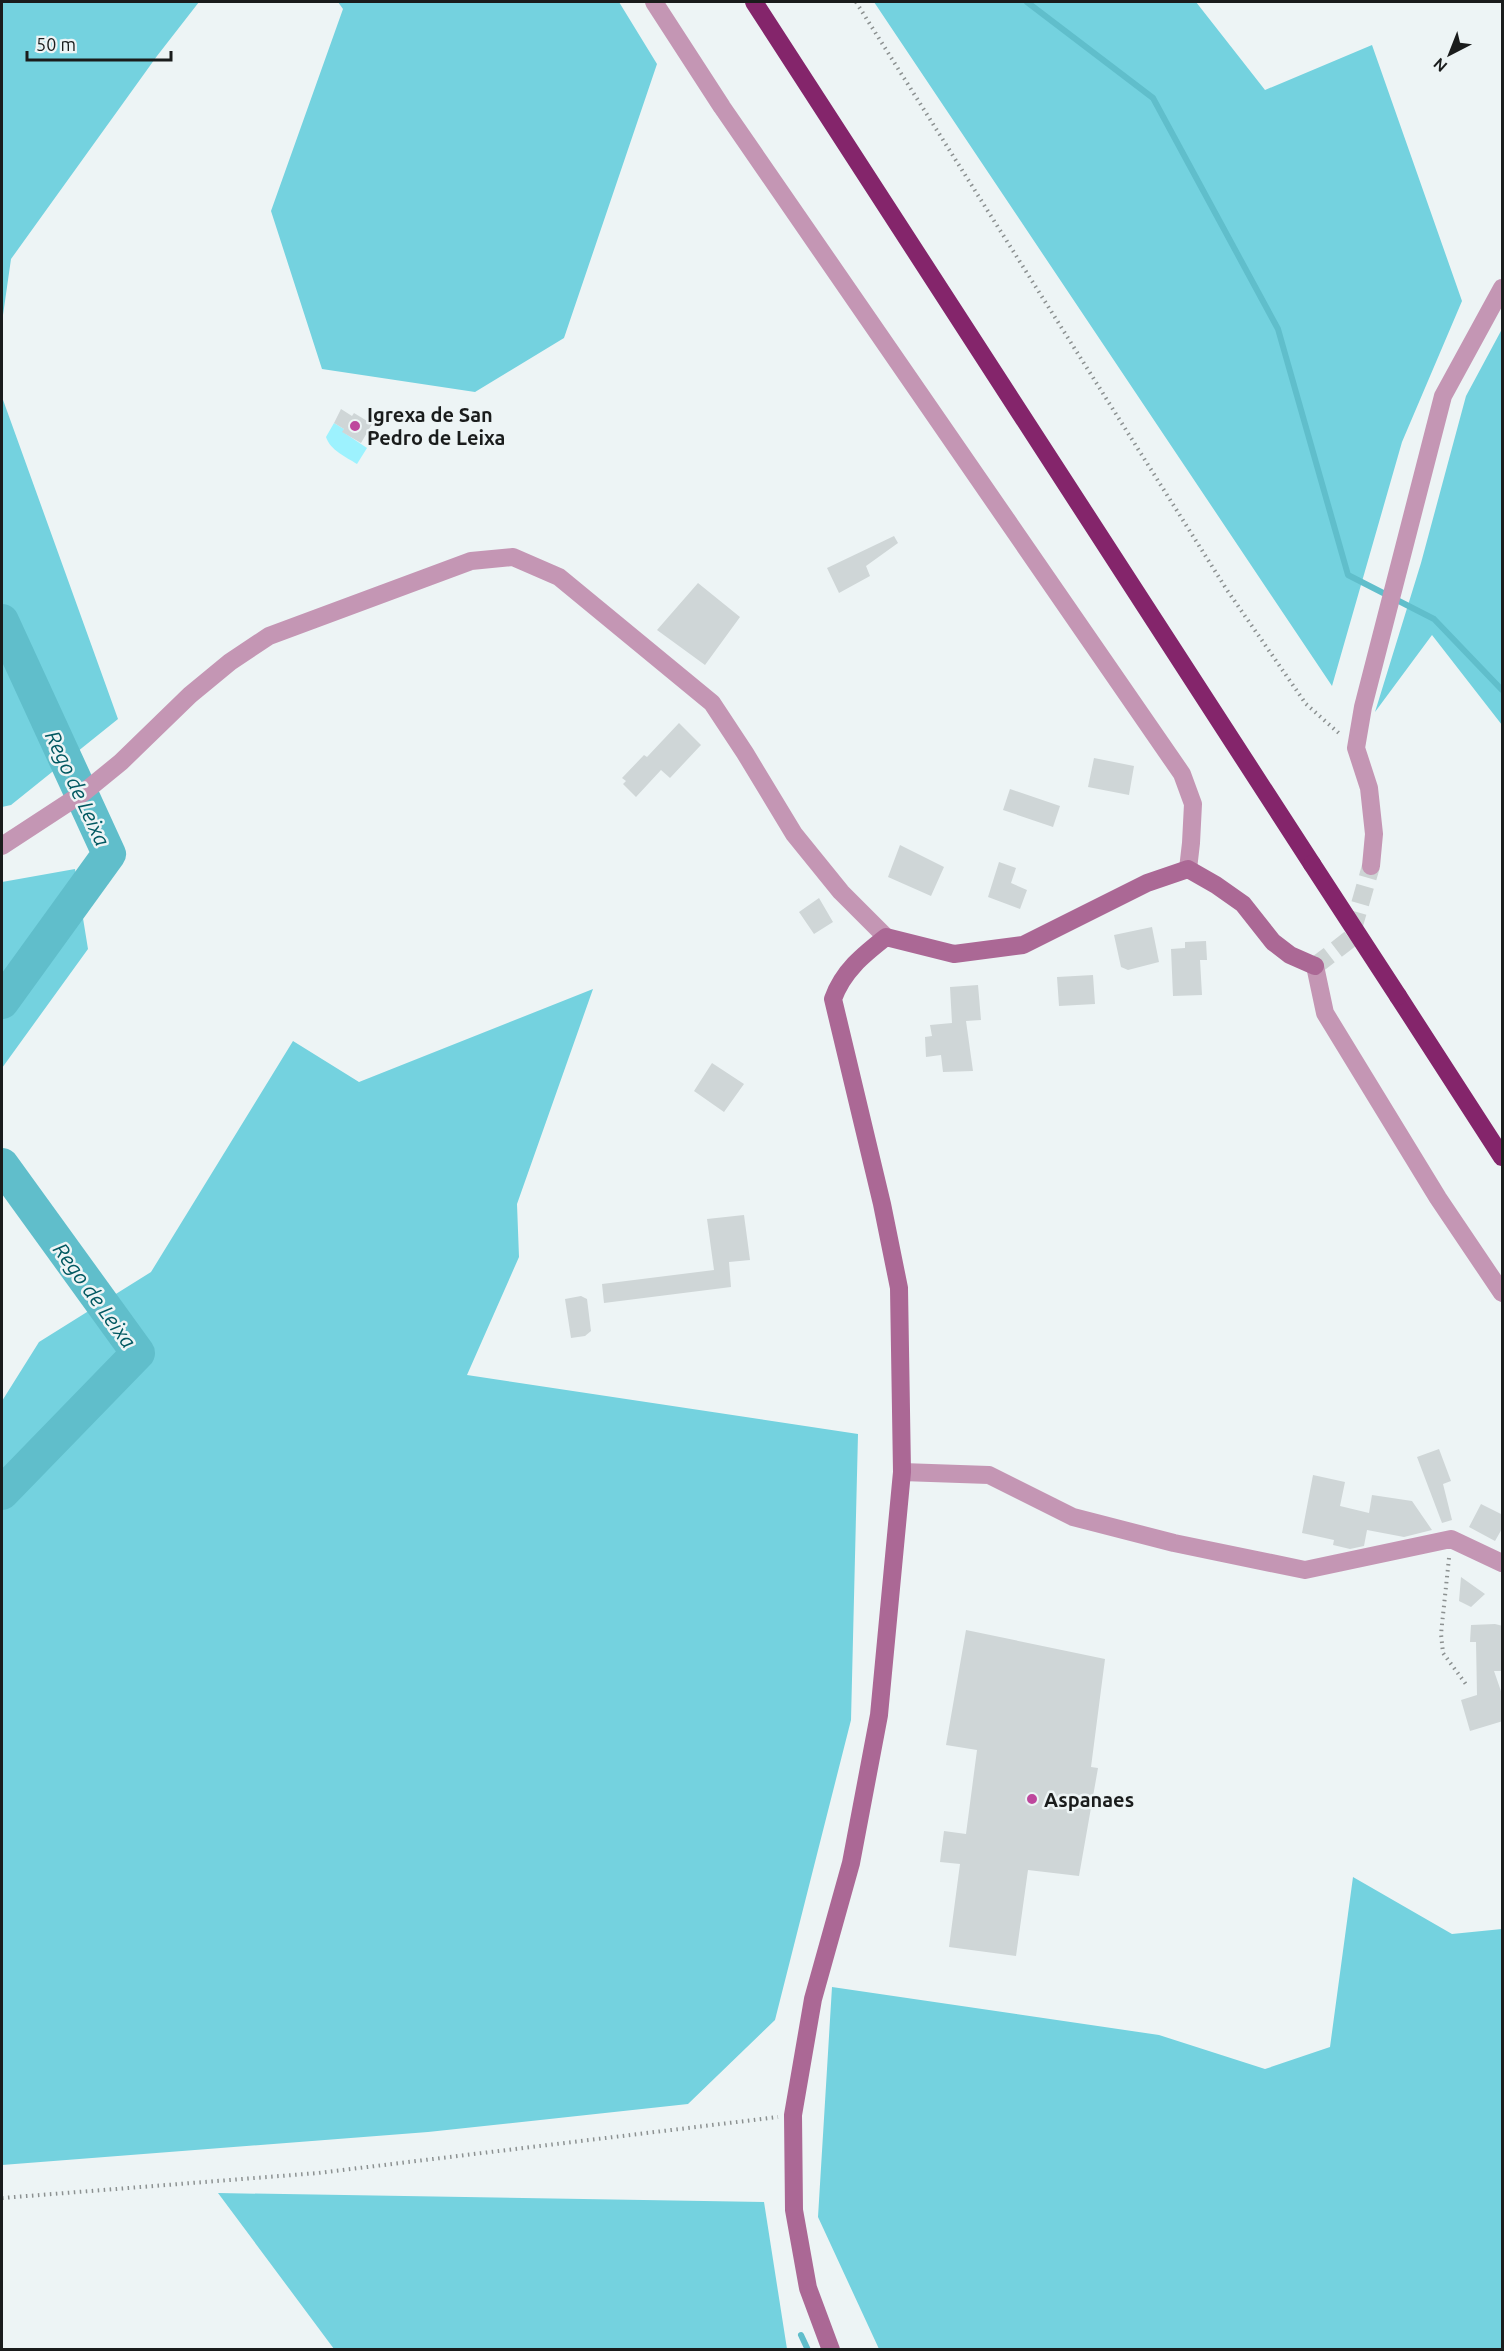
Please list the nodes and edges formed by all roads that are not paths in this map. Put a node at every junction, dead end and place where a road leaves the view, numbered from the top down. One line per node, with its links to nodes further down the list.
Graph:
1 (654, 2): 6 (street)
2 (754, 2): 8 (highway, bridge)
3 (1503, 288): 5 (street)
4 (2, 846): 7 (street)
5 (1371, 866)
6 (1188, 869): 7 (street); 9 (street)
7 (886, 937): 10 (street)
8 (1503, 1157)
9 (1503, 1293)
10 (902, 1472): 11 (street); 12 (street)
11 (1503, 1563)
12 (831, 2349)

